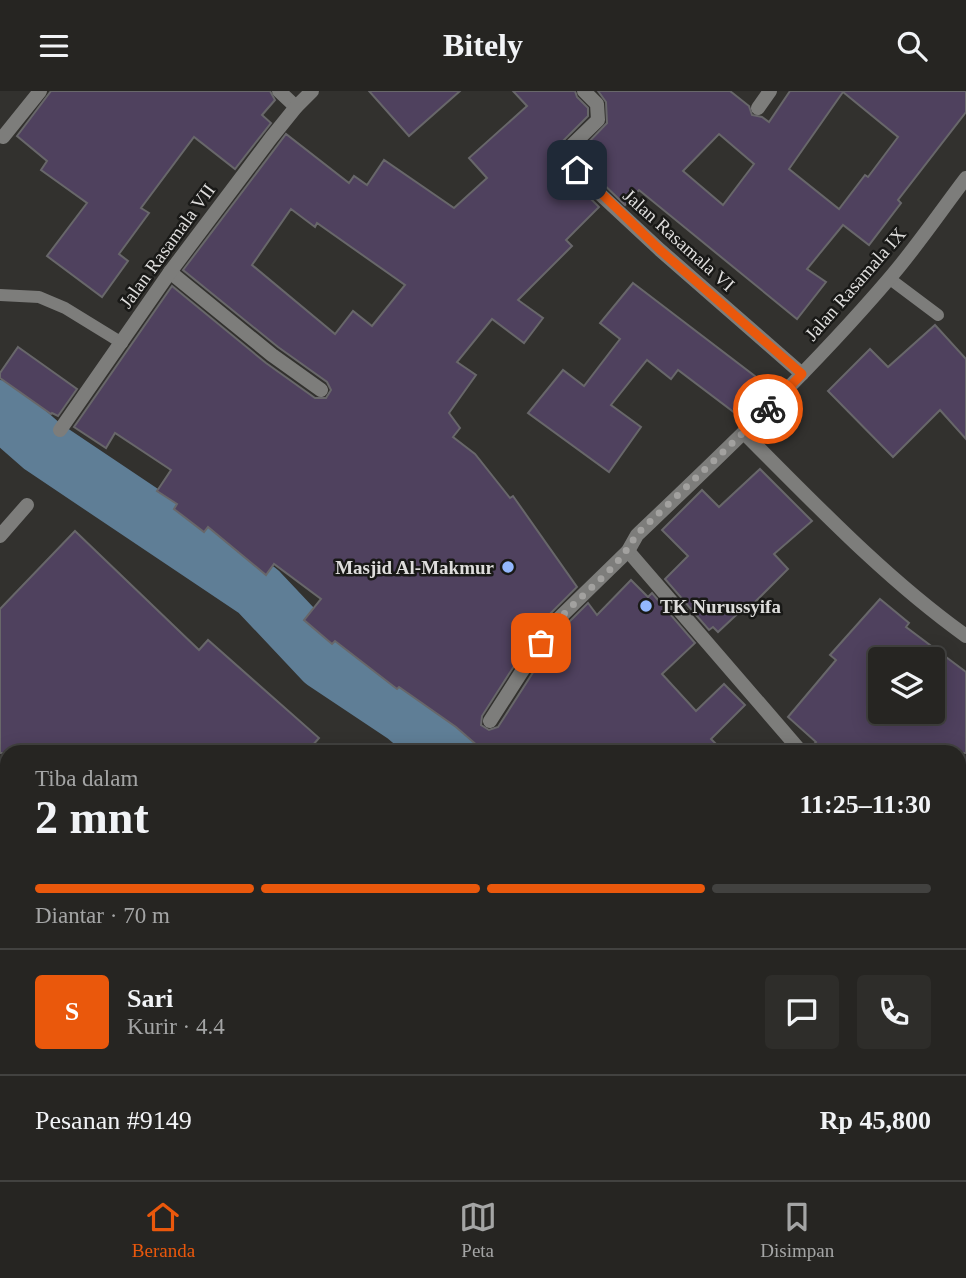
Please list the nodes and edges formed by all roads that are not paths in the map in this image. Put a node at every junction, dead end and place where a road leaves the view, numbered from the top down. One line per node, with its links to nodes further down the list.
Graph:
1 (40, 91): 8 (street)
2 (279, 91): 6 (street)
3 (312, 91): 6 (street, Jalan Rasamala VII)
4 (584, 91): 15 (street, Jalan Rasamala VI)
5 (770, 91): 7 (street)
6 (296, 107): 10 (street, Jalan Rasamala VII)
7 (758, 108)
8 (3, 137)
9 (966, 178): 11 (street, Jalan Rasamala IX)
10 (170, 272): 14 (street, Jalan Rasamala VII); 16 (street)
11 (890, 279): 13 (lane); 15 (street, Jalan Rasamala IX)
12 (0, 295): 14 (lane)
13 (938, 315)
14 (122, 343): 17 (street, Jalan Rasamala VII)
15 (802, 374): 18 (street, Jalan Rasamala IX)
16 (321, 390)
17 (60, 429)
18 (744, 433): 21 (street, Jalan Rasamala IX); 22 (street)
19 (27, 505): 20 (street)
20 (0, 536)
21 (628, 551): 23 (street, Jalan Rasamala IX); 24 (street)
22 (966, 636)
23 (490, 721)
24 (795, 745)

